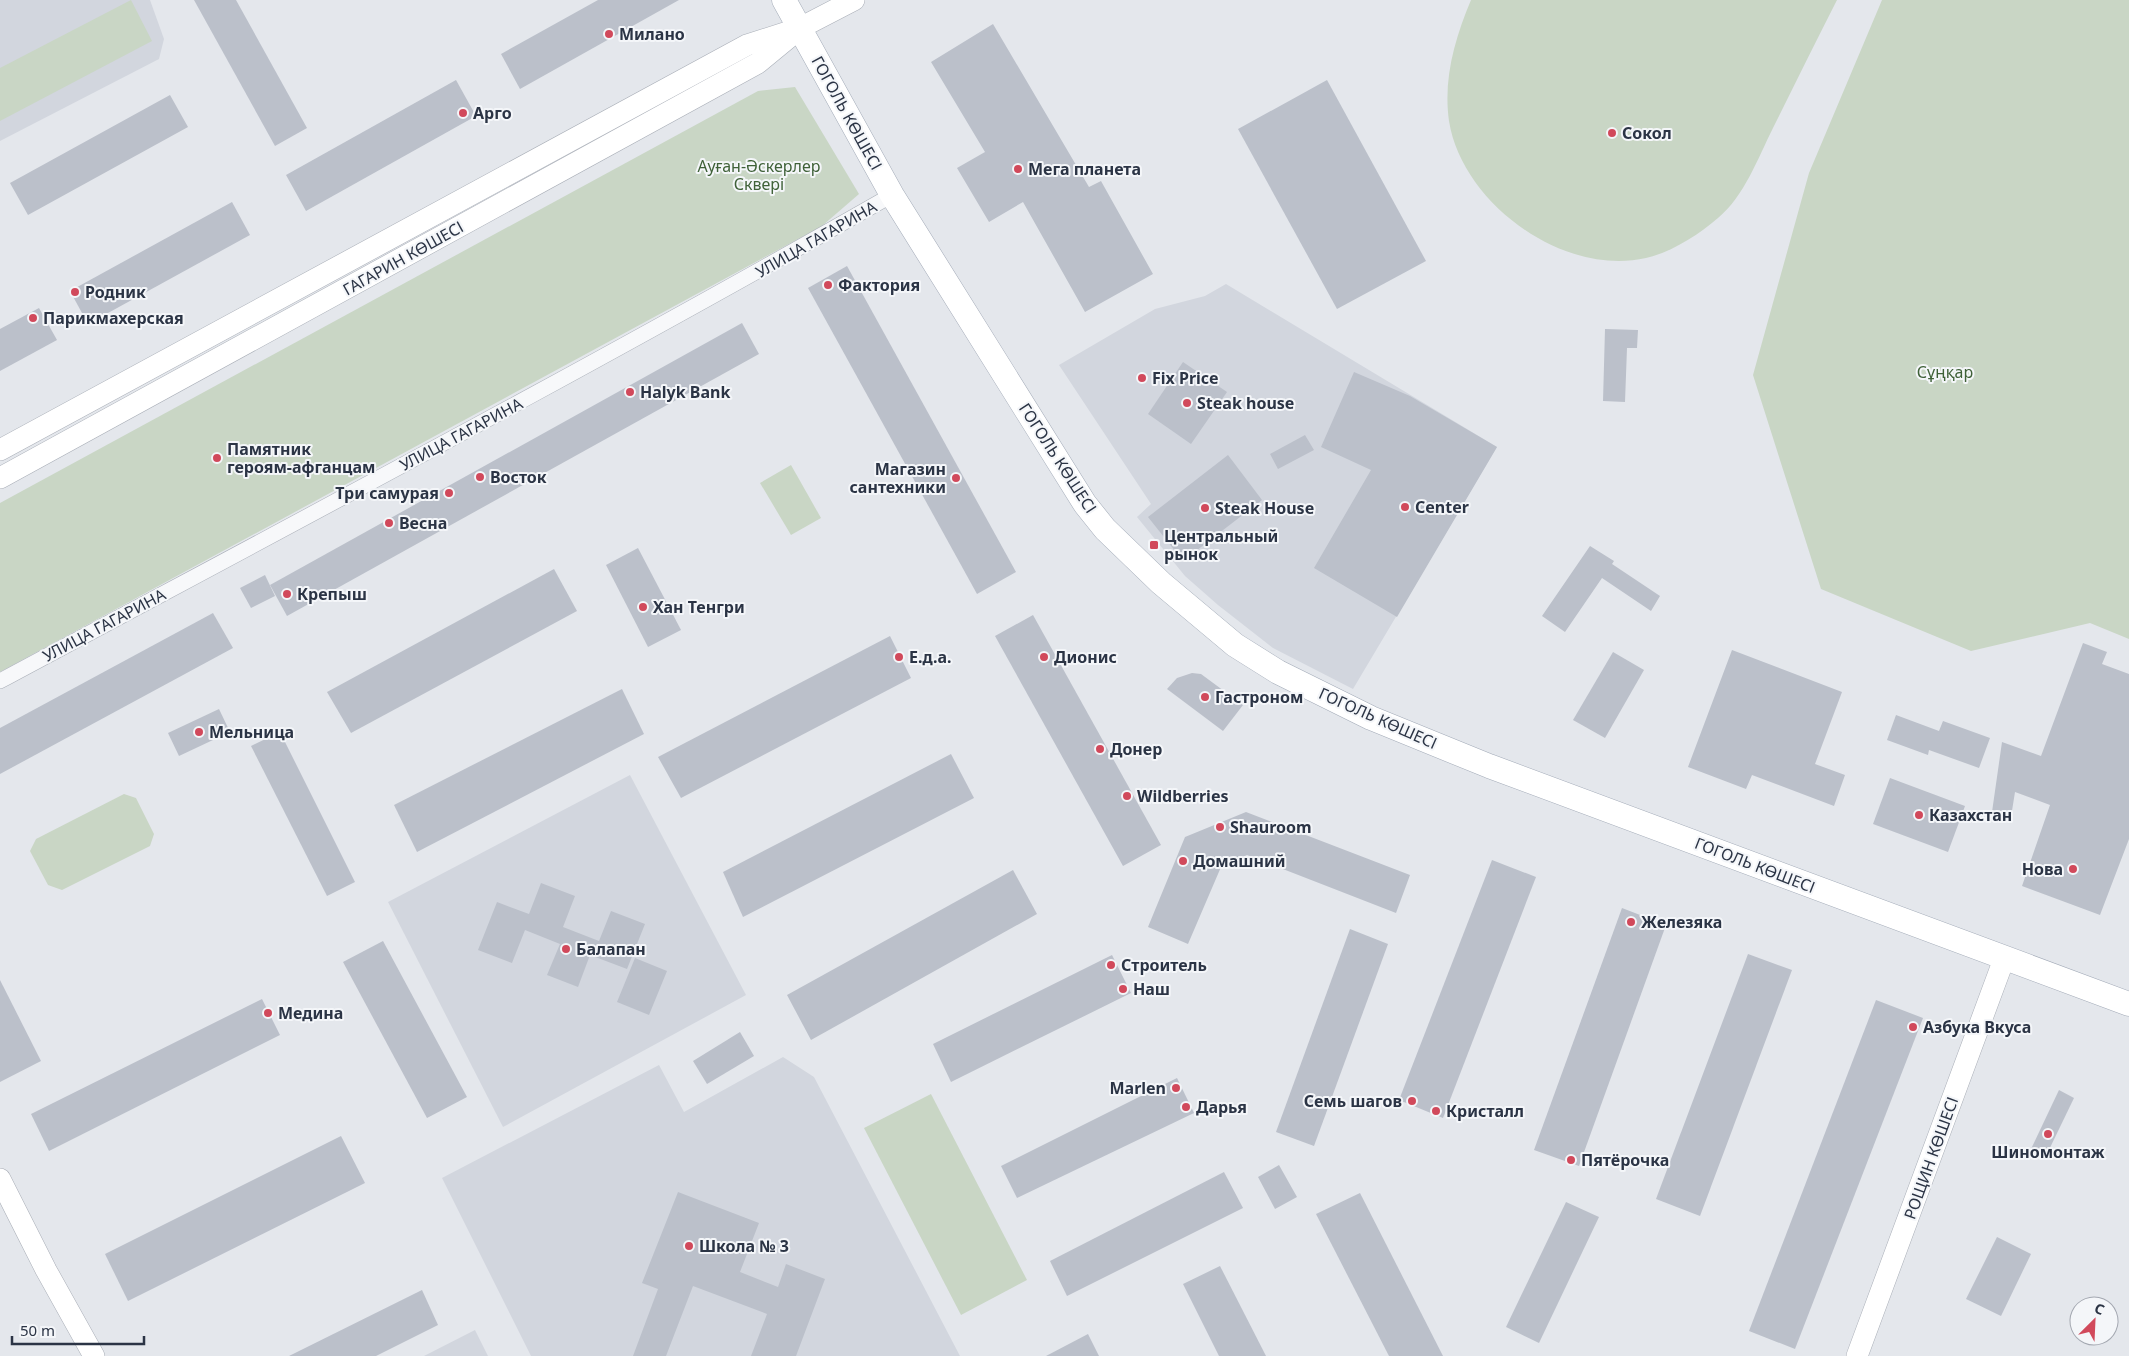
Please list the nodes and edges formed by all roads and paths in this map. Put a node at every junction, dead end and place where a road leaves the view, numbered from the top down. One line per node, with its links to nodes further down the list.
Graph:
1 (784, 0): 3 (main road, ГОГОЛЬ КӨШЕСІ)
2 (854, 0): 3 (street, ГАГАРИН КӨШЕСІ)
3 (800, 28): 4 (main road, ГОГОЛЬ КӨШЕСІ); 5 (street, ГАГАРИН КӨШЕСІ); 6 (street, ГАГАРИН КӨШЕСІ)
4 (892, 195): 7 (street, УЛИЦА ГАГАРИНА); 8 (main road, ГОГОЛЬ КӨШЕСІ)
5 (0, 450)
6 (0, 478)
7 (0, 681)
8 (2004, 959): 9 (main road, ГОГОЛЬ КӨШЕСІ); 12 (street, РОЩИН КӨШЕСІ)
9 (2129, 1004)
10 (0, 1179): 11 (street)
11 (94, 1356)
12 (1857, 1356)

